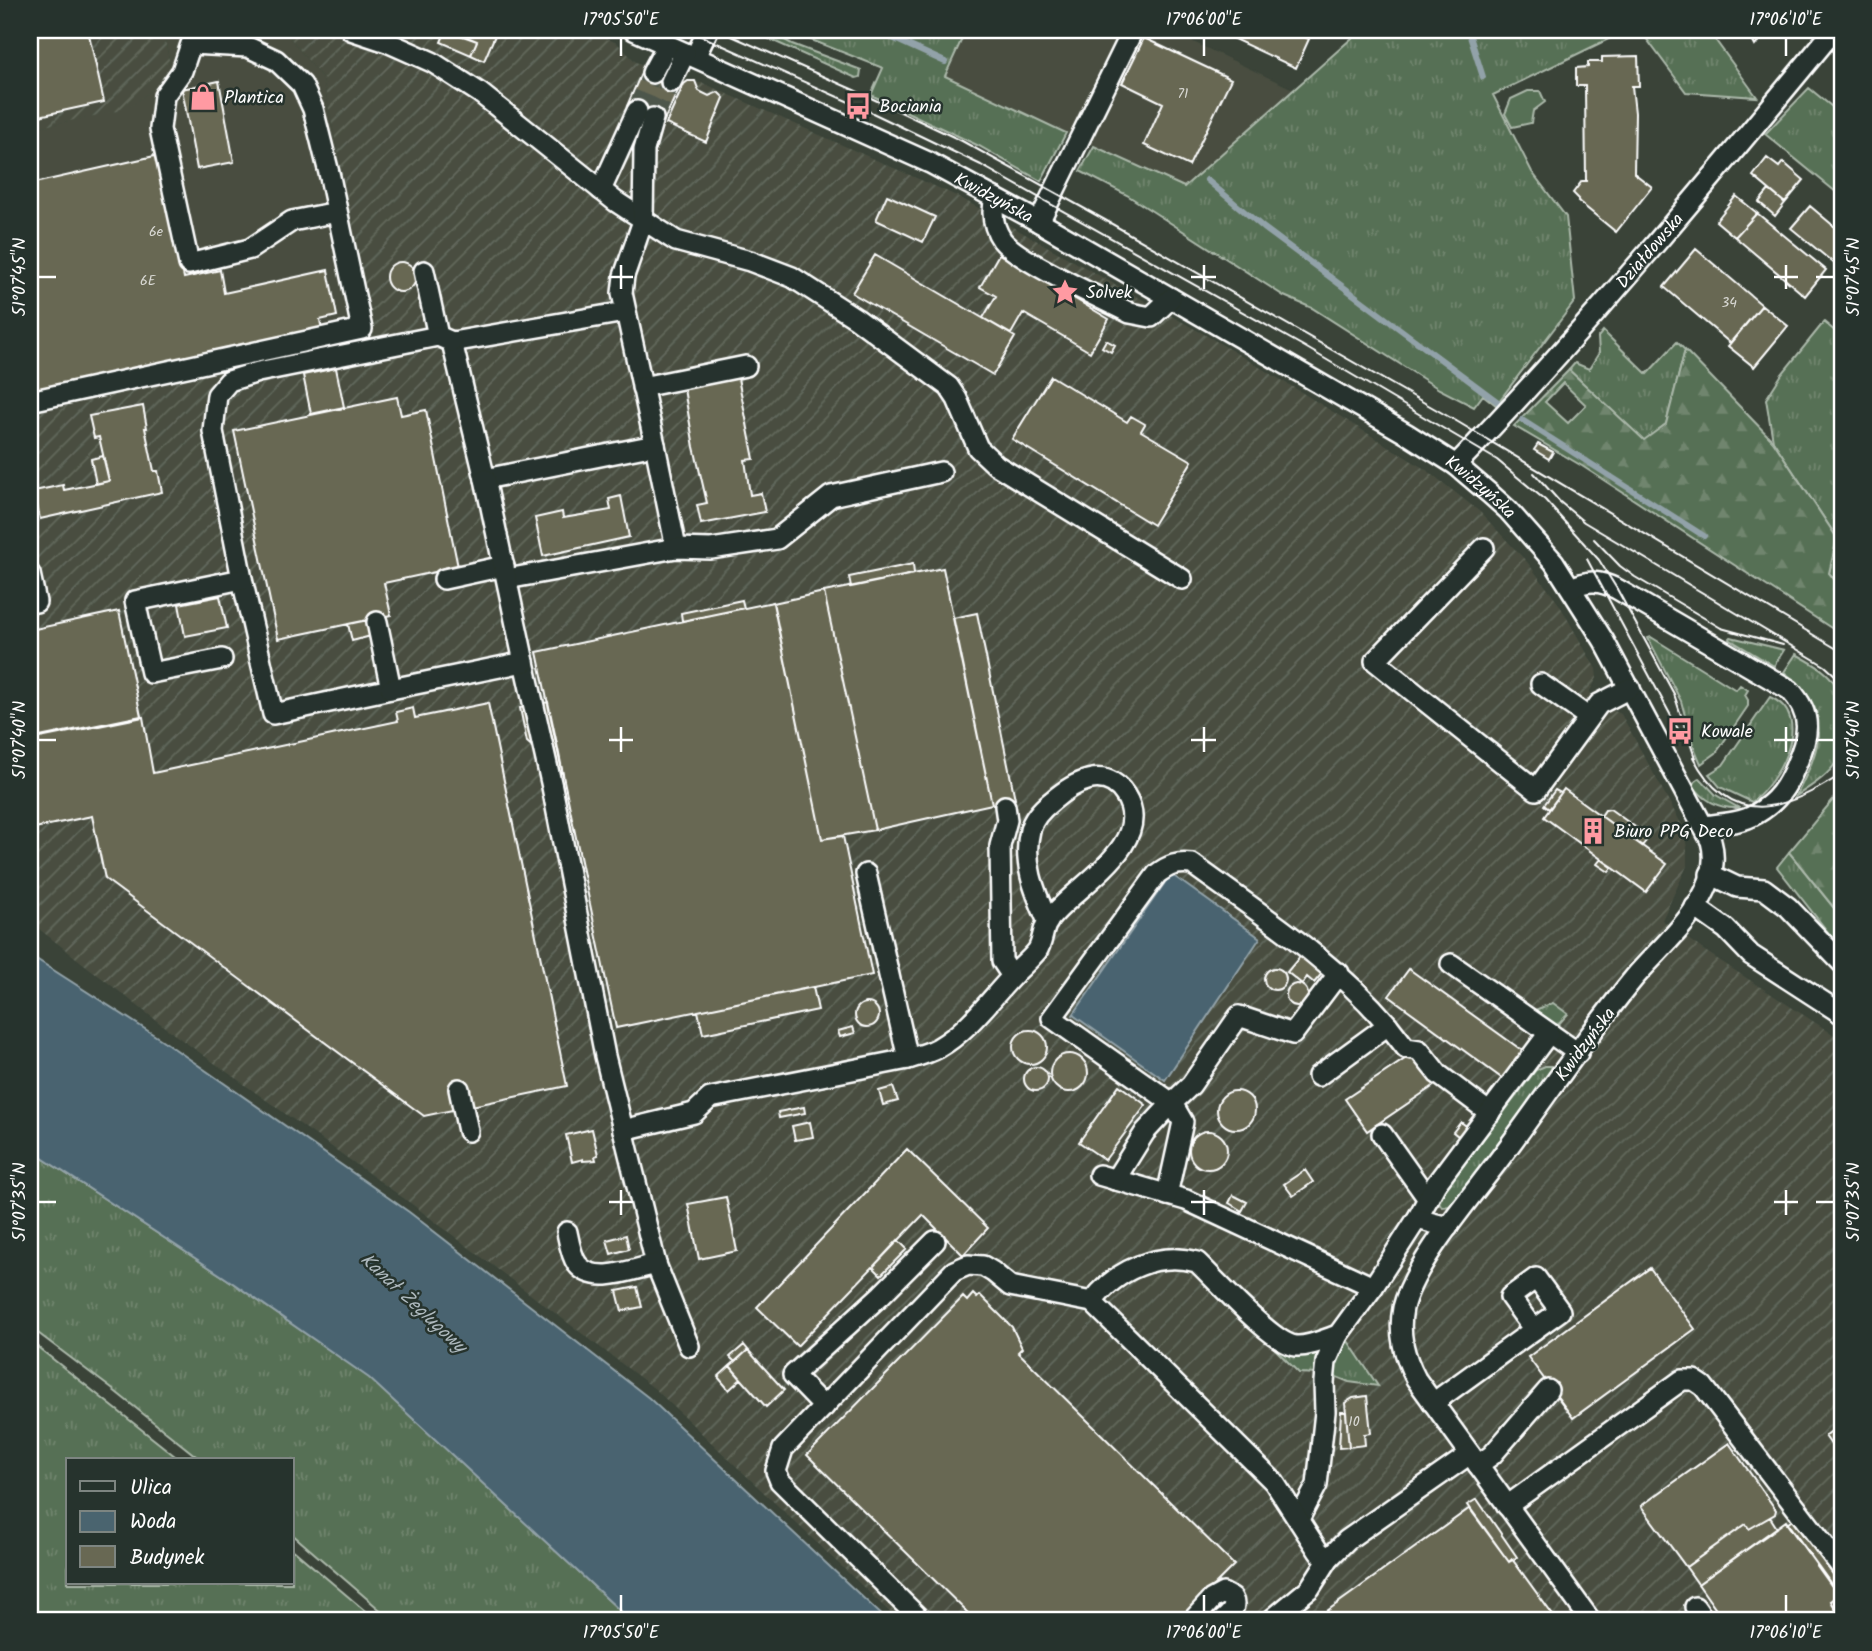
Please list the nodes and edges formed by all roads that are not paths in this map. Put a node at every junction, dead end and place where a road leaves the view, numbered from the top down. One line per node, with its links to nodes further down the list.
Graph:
1 (351, 30): 11 (street)
2 (634, 30): 7 (street, Kwidzyńska)
3 (708, 30): 8 (street)
4 (1133, 30): 15 (street)
5 (1834, 30): 24 (street, Działdowska)
6 (190, 37): 13 (street); 13 (street)
7 (667, 45): 8 (street, Kwidzyńska); 9 (street)
8 (690, 55): 10 (street); 12 (street, Kwidzyńska)
9 (652, 73)
10 (671, 82)
11 (601, 190): 14 (street); 14 (street)
12 (995, 198): 15 (street, Kwidzyńska); 17 (street)
13 (337, 212): 22 (street)
14 (643, 221): 18 (street); 33 (street)
15 (1039, 222): 17 (street, Kwidzyńska)
16 (424, 271): 19 (street)
17 (1171, 298): 24 (street, Kwidzyńska)
18 (625, 312): 19 (street); 21 (street)
19 (445, 339): 26 (street); 31 (street)
20 (746, 366): 21 (street)
21 (642, 387): 23 (street)
22 (30, 401)
23 (655, 445): 26 (street); 27 (street)
24 (1455, 465): 34 (street, Kwidzyńska)
25 (941, 472): 27 (street)
26 (485, 479): 29 (street)
27 (676, 548): 29 (street)
28 (1484, 548): 42 (street)
29 (506, 572): 32 (street); 38 (street)
30 (30, 574): 35 (street)
31 (243, 579): 37 (street); 41 (street)
32 (444, 579)
33 (1182, 579)
34 (1572, 588): 40 (street, Kwidzyńska); 44 (street)
35 (30, 603)
36 (377, 622): 41 (street)
37 (222, 659)
38 (524, 662): 41 (street); 62 (street)
39 (1542, 684): 42 (street)
40 (1630, 688): 42 (street); 44 (street, Kwidzyńska)
41 (391, 689)
42 (1588, 717)
43 (1004, 806): 52 (street)
44 (1703, 826): 46 (street, Kwidzyńska)
45 (866, 874): 57 (street)
46 (1710, 874): 47 (street, Kwidzyńska); 49 (street)
47 (1695, 908): 53 (street); 56 (street, Kwidzyńska)
48 (1048, 922): 48 (street); 52 (street)
49 (1842, 962)
50 (1451, 964): 55 (street)
51 (1339, 974): 54 (street); 60 (street); 60 (street)
52 (1012, 976): 57 (street)
53 (1842, 1014)
54 (1388, 1025): 58 (street); 61 (street)
55 (1549, 1033): 56 (street); 61 (street)
56 (1578, 1053): 68 (street, Kwidzyńska)
57 (908, 1059): 62 (street)
58 (1318, 1076)
59 (459, 1089): 63 (street)
60 (1172, 1103): 65 (street); 65 (street)
61 (1490, 1113): 66 (street)
62 (623, 1130): 71 (street)
63 (468, 1131)
64 (1382, 1134): 66 (street)
65 (1167, 1195): 72 (street)
66 (1428, 1199): 67 (street)
67 (1417, 1219): 68 (street); 72 (street)
68 (1448, 1227): 78 (street, Kwidzyńska)
69 (567, 1232): 71 (street)
70 (935, 1241): 79 (street)
71 (656, 1264): 76 (street)
72 (1373, 1287): 75 (street)
73 (1092, 1302): 75 (street); 79 (street); 82 (street)
74 (1534, 1330): 78 (street)
75 (1338, 1335): 82 (street)
76 (690, 1346)
77 (1548, 1390): 80 (street)
78 (1433, 1403): 80 (street, Kwidzyńska)
79 (824, 1407): 85 (street)
80 (1474, 1460): 81 (street, Kwidzyńska); 83 (street)
81 (1507, 1506): 84 (street); 89 (street, Kwidzyńska)
82 (1299, 1518): 83 (street)
83 (1329, 1558): 88 (street)
84 (1842, 1568)
85 (922, 1621)
86 (1192, 1621): 87 (street)
87 (1222, 1621)
88 (1270, 1621)
89 (1591, 1621)

